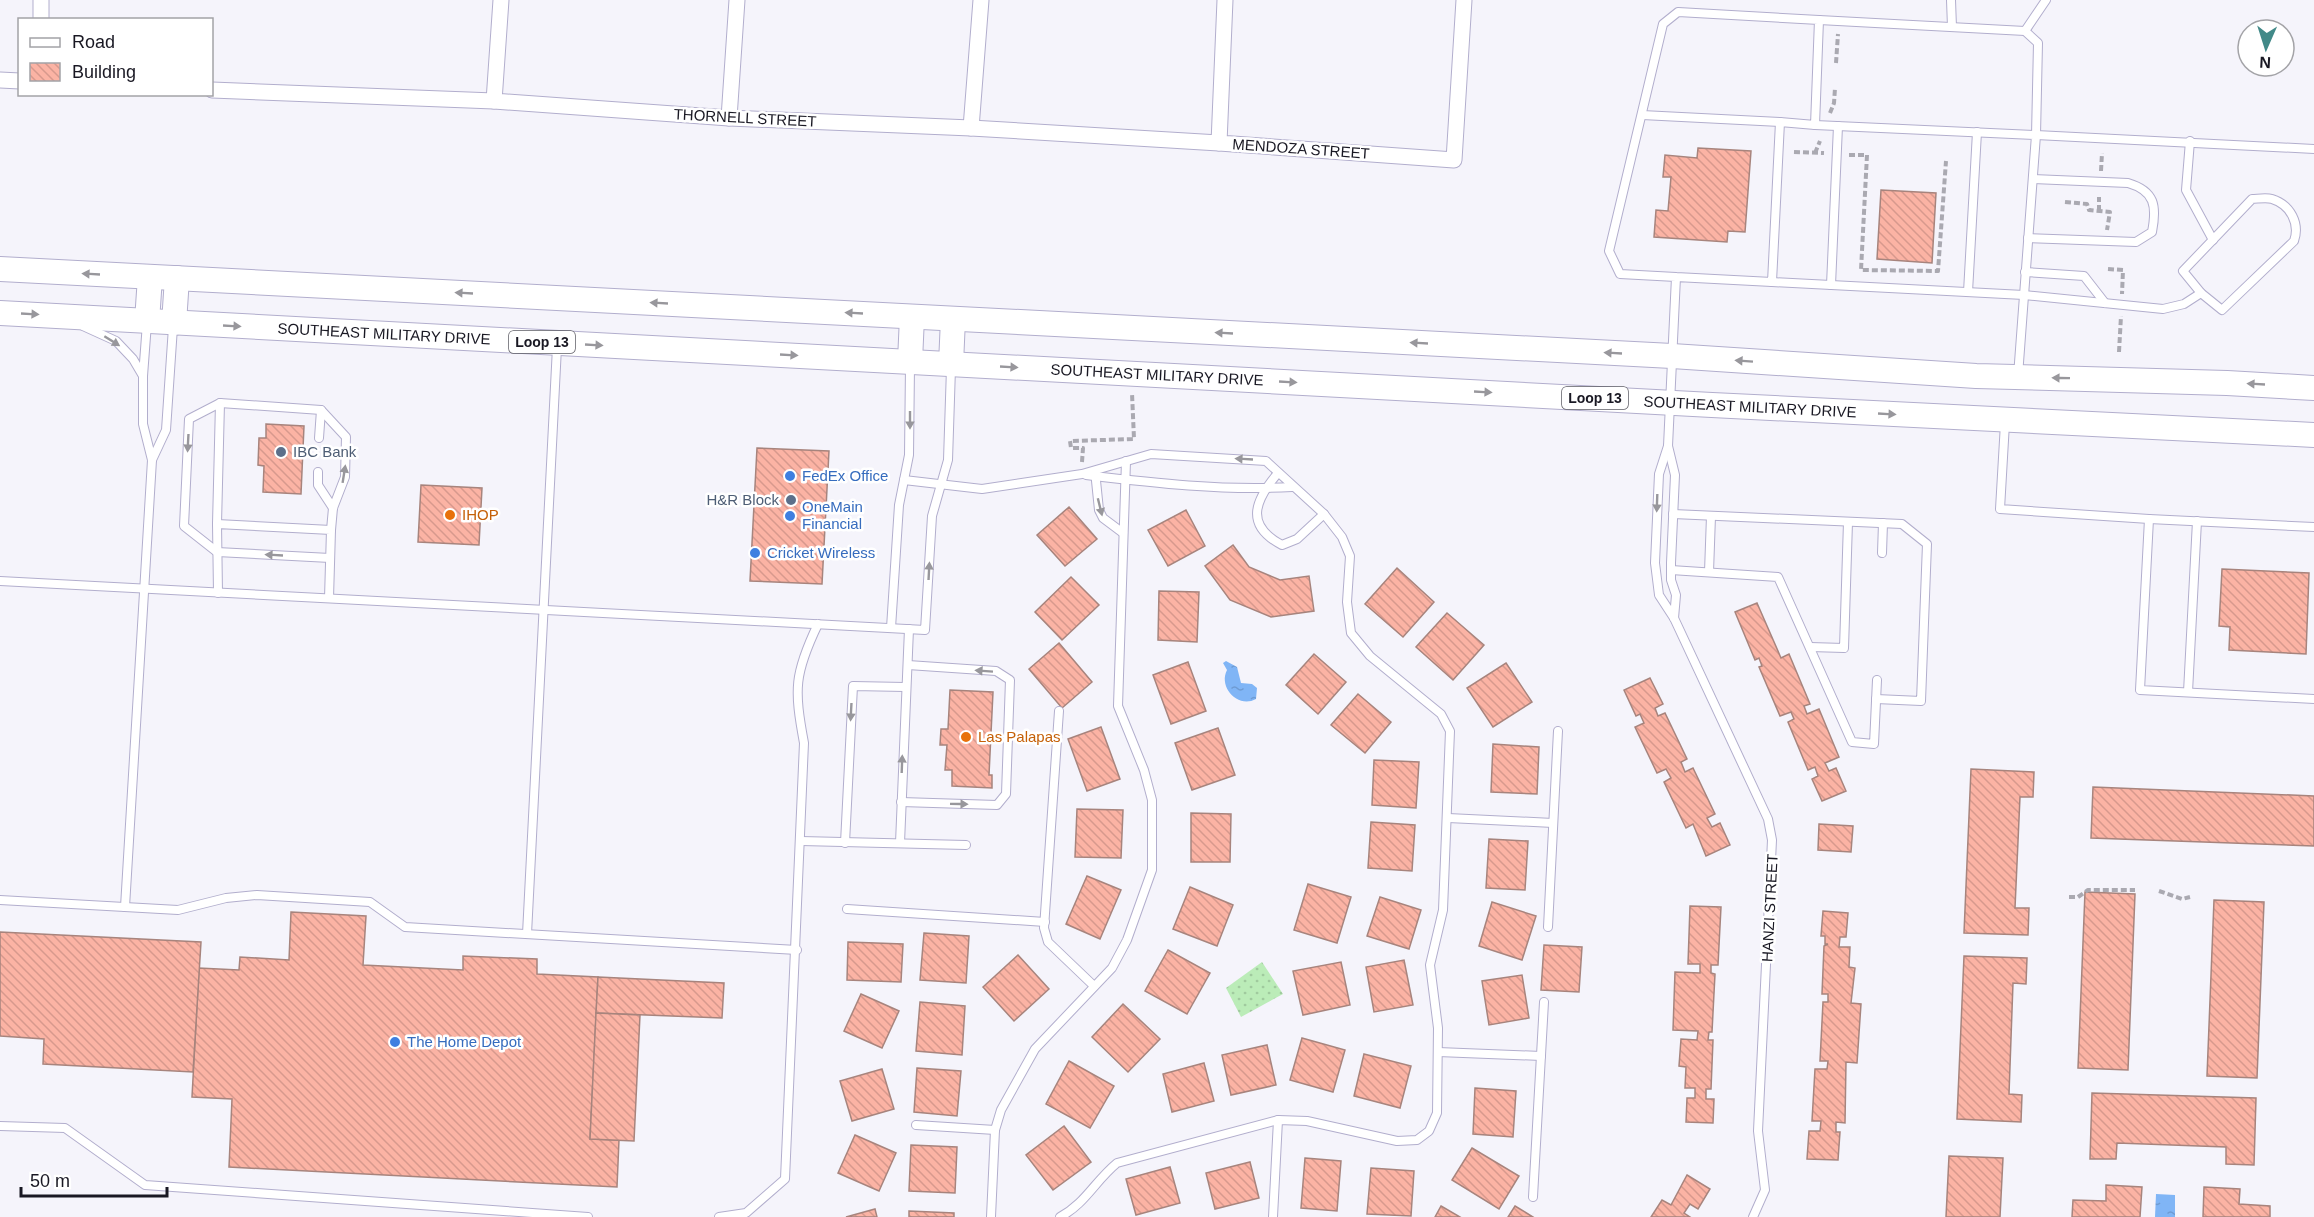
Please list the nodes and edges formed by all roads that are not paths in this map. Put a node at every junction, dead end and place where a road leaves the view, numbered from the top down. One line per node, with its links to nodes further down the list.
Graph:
1 (41, 0): 9 (street)
2 (501, 0): 16 (street)
3 (737, 0): 18 (street)
4 (981, 0): 22 (street)
5 (1225, 0): 26 (street, MENDOZA STREET)
6 (1464, 0): 26 (street, MENDOZA STREET)
7 (1951, 0): 11 (lane)
8 (2046, 0): 12 (lane)
9 (41, 18)
10 (1819, 20): 11 (lane); 17 (lane); 20 (lane)
11 (1952, 27): 12 (lane)
12 (2025, 31): 24 (lane)
13 (0, 80): 14 (street)
14 (18, 81)
15 (213, 90): 16 (street, THORNELL STREET)
16 (494, 101): 18 (street, THORNELL STREET)
17 (1642, 115): 19 (lane); 34 (lane)
18 (729, 118): 22 (street, THORNELL STREET)
19 (1780, 122): 20 (lane); 36 (lane)
20 (1815, 125): 21 (lane)
21 (1838, 126): 23 (lane); 37 (lane)
22 (971, 128): 26 (street, THORNELL STREET)
23 (1977, 132): 24 (lane); 38 (lane)
24 (2036, 135): 25 (lane); 28 (lane)
25 (2190, 141): 27 (lane); 30 (lane)
26 (1219, 143)
27 (2314, 149)
28 (2033, 179): 29 (lane); 29 (lane)
29 (2028, 238): 32 (lane)
30 (2213, 240): 39 (lane); 39 (lane)
31 (0, 269): 33 (main road, one-way to 31)
32 (2025, 272): 40 (lane); 41 (lane)
33 (150, 277): 35 (main road); 46 (main road)
34 (1676, 277): 36 (lane); 49 (lane, HANZI STREET)
35 (177, 278): 44 (main road, one-way to 35); 47 (main road)
36 (1772, 282): 37 (lane)
37 (1831, 285): 38 (lane)
38 (1968, 292): 40 (lane)
39 (2201, 293): 41 (lane)
40 (2024, 295): 41 (lane); 53 (lane)
41 (2104, 303)
42 (0, 313): 43 (main road, SOUTHEAST MILITARY DRIVE / Loop 13, one-way to 43)
43 (60, 316): 46 (main road, SOUTHEAST MILITARY DRIVE / Loop 13); 52 (lane, one-way to 52)
44 (912, 316): 45 (main road); 50 (main road)
45 (953, 319): 49 (main road, one-way to 45); 51 (main road)
46 (147, 321): 47 (main road, SOUTHEAST MILITARY DRIVE / Loop 13); 52 (lane)
47 (174, 322): 48 (main road, SOUTHEAST MILITARY DRIVE / Loop 13, one-way to 48); 62 (lane)
48 (558, 343): 50 (main road, SOUTHEAST MILITARY DRIVE / Loop 13, one-way to 50); 93 (lane)
49 (1672, 356): 53 (main road, one-way to 49); 56 (lane, HANZI STREET)
50 (910, 361): 51 (main road, SOUTHEAST MILITARY DRIVE / Loop 13); 67 (lane, one-way to 67)
51 (951, 364): 56 (main road, SOUTHEAST MILITARY DRIVE / Loop 13, one-way to 56); 69 (lane)
52 (143, 376): 62 (lane)
53 (2018, 377): 54 (main road, one-way to 53)
54 (2314, 388)
55 (220, 403): 57 (lane); 80 (lane); 84 (lane, one-way to 84)
56 (1670, 403): 58 (main road, SOUTHEAST MILITARY DRIVE / Loop 13, one-way to 58); 61 (lane, HANZI STREET)
57 (321, 410): 60 (lane); 72 (lane, one-way to 57)
58 (2005, 420): 59 (main road, SOUTHEAST MILITARY DRIVE / Loop 13); 76 (lane)
59 (2314, 435)
60 (320, 438)
61 (1668, 446): 74 (lane, HANZI STREET); 94 (lane, HANZI STREET, one-way to 94)
62 (152, 460): 90 (lane)
63 (1126, 461): 65 (lane); 66 (lane, one-way to 63); 68 (lane)
64 (318, 471): 72 (lane)
65 (1095, 473): 68 (lane); 69 (lane); 83 (lane, one-way to 83)
66 (1278, 473): 70 (lane); 71 (lane)
67 (904, 480): 69 (lane); 96 (lane)
68 (1127, 481): 71 (lane); 83 (lane)
69 (941, 484): 97 (lane, one-way to 69)
70 (1292, 487): 71 (lane); 73 (lane)
71 (1265, 488): 73 (lane)
72 (333, 508): 82 (lane)
73 (1324, 514): 108 (lane)
74 (1673, 514): 75 (lane); 87 (lane, HANZI STREET)
75 (1711, 516): 78 (lane); 88 (lane)
76 (2149, 519): 77 (lane); 102 (lane)
77 (2197, 521): 81 (lane); 102 (lane)
78 (1848, 522): 79 (lane); 98 (lane)
79 (1883, 523): 85 (lane); 103 (lane)
80 (217, 524): 82 (lane); 84 (lane)
81 (2314, 527)
82 (331, 530): 86 (lane)
83 (1123, 533): 121 (lane)
84 (217, 552): 86 (lane, one-way to 84); 91 (lane)
85 (1882, 553)
86 (330, 558): 92 (lane)
87 (1671, 570): 88 (lane); 94 (lane, HANZI STREET)
88 (1709, 572): 98 (lane)
89 (0, 581): 90 (lane)
90 (145, 588): 91 (lane); 115 (lane)
91 (218, 593): 92 (lane)
92 (329, 598): 93 (lane)
93 (544, 610): 95 (lane); 119 (lane)
94 (1674, 618): 135 (lane, HANZI STREET)
95 (818, 624): 96 (lane); 110 (lane)
96 (891, 628): 97 (lane)
97 (909, 629): 99 (lane)
98 (1810, 647): 103 (lane)
99 (908, 665): 101 (lane); 107 (lane, one-way to 99)
100 (1877, 680): 103 (lane)
101 (906, 687): 107 (lane, one-way to 101); 111 (lane, one-way to 111)
102 (2188, 693): 104 (lane)
103 (1876, 699)
104 (2314, 699)
105 (1059, 711): 117 (lane)
106 (1558, 731): 109 (lane)
107 (901, 802): 112 (lane)
108 (1448, 818): 109 (lane); 123 (lane)
109 (1553, 823): 118 (lane)
110 (801, 842): 111 (lane); 120 (lane)
111 (845, 843): 112 (lane)
112 (900, 843): 113 (lane)
113 (966, 845)
114 (0, 900): 115 (lane)
115 (125, 907): 119 (lane)
116 (847, 909): 117 (lane)
117 (1045, 922): 121 (lane)
118 (1548, 927)
119 (527, 934): 120 (lane)
120 (797, 950): 131 (lane)
121 (1094, 986): 128 (lane)
122 (1544, 1002): 124 (lane)
123 (1438, 1052): 124 (lane); 125 (lane)
124 (1540, 1056): 129 (lane)
125 (1278, 1120): 133 (lane); 134 (lane)
126 (916, 1125): 128 (lane)
127 (0, 1126): 130 (lane)
128 (995, 1130): 132 (lane)
129 (1533, 1197)
130 (588, 1217)
131 (719, 1217)
132 (991, 1217)
133 (1060, 1217)
134 (1273, 1217)
135 (1753, 1217)

